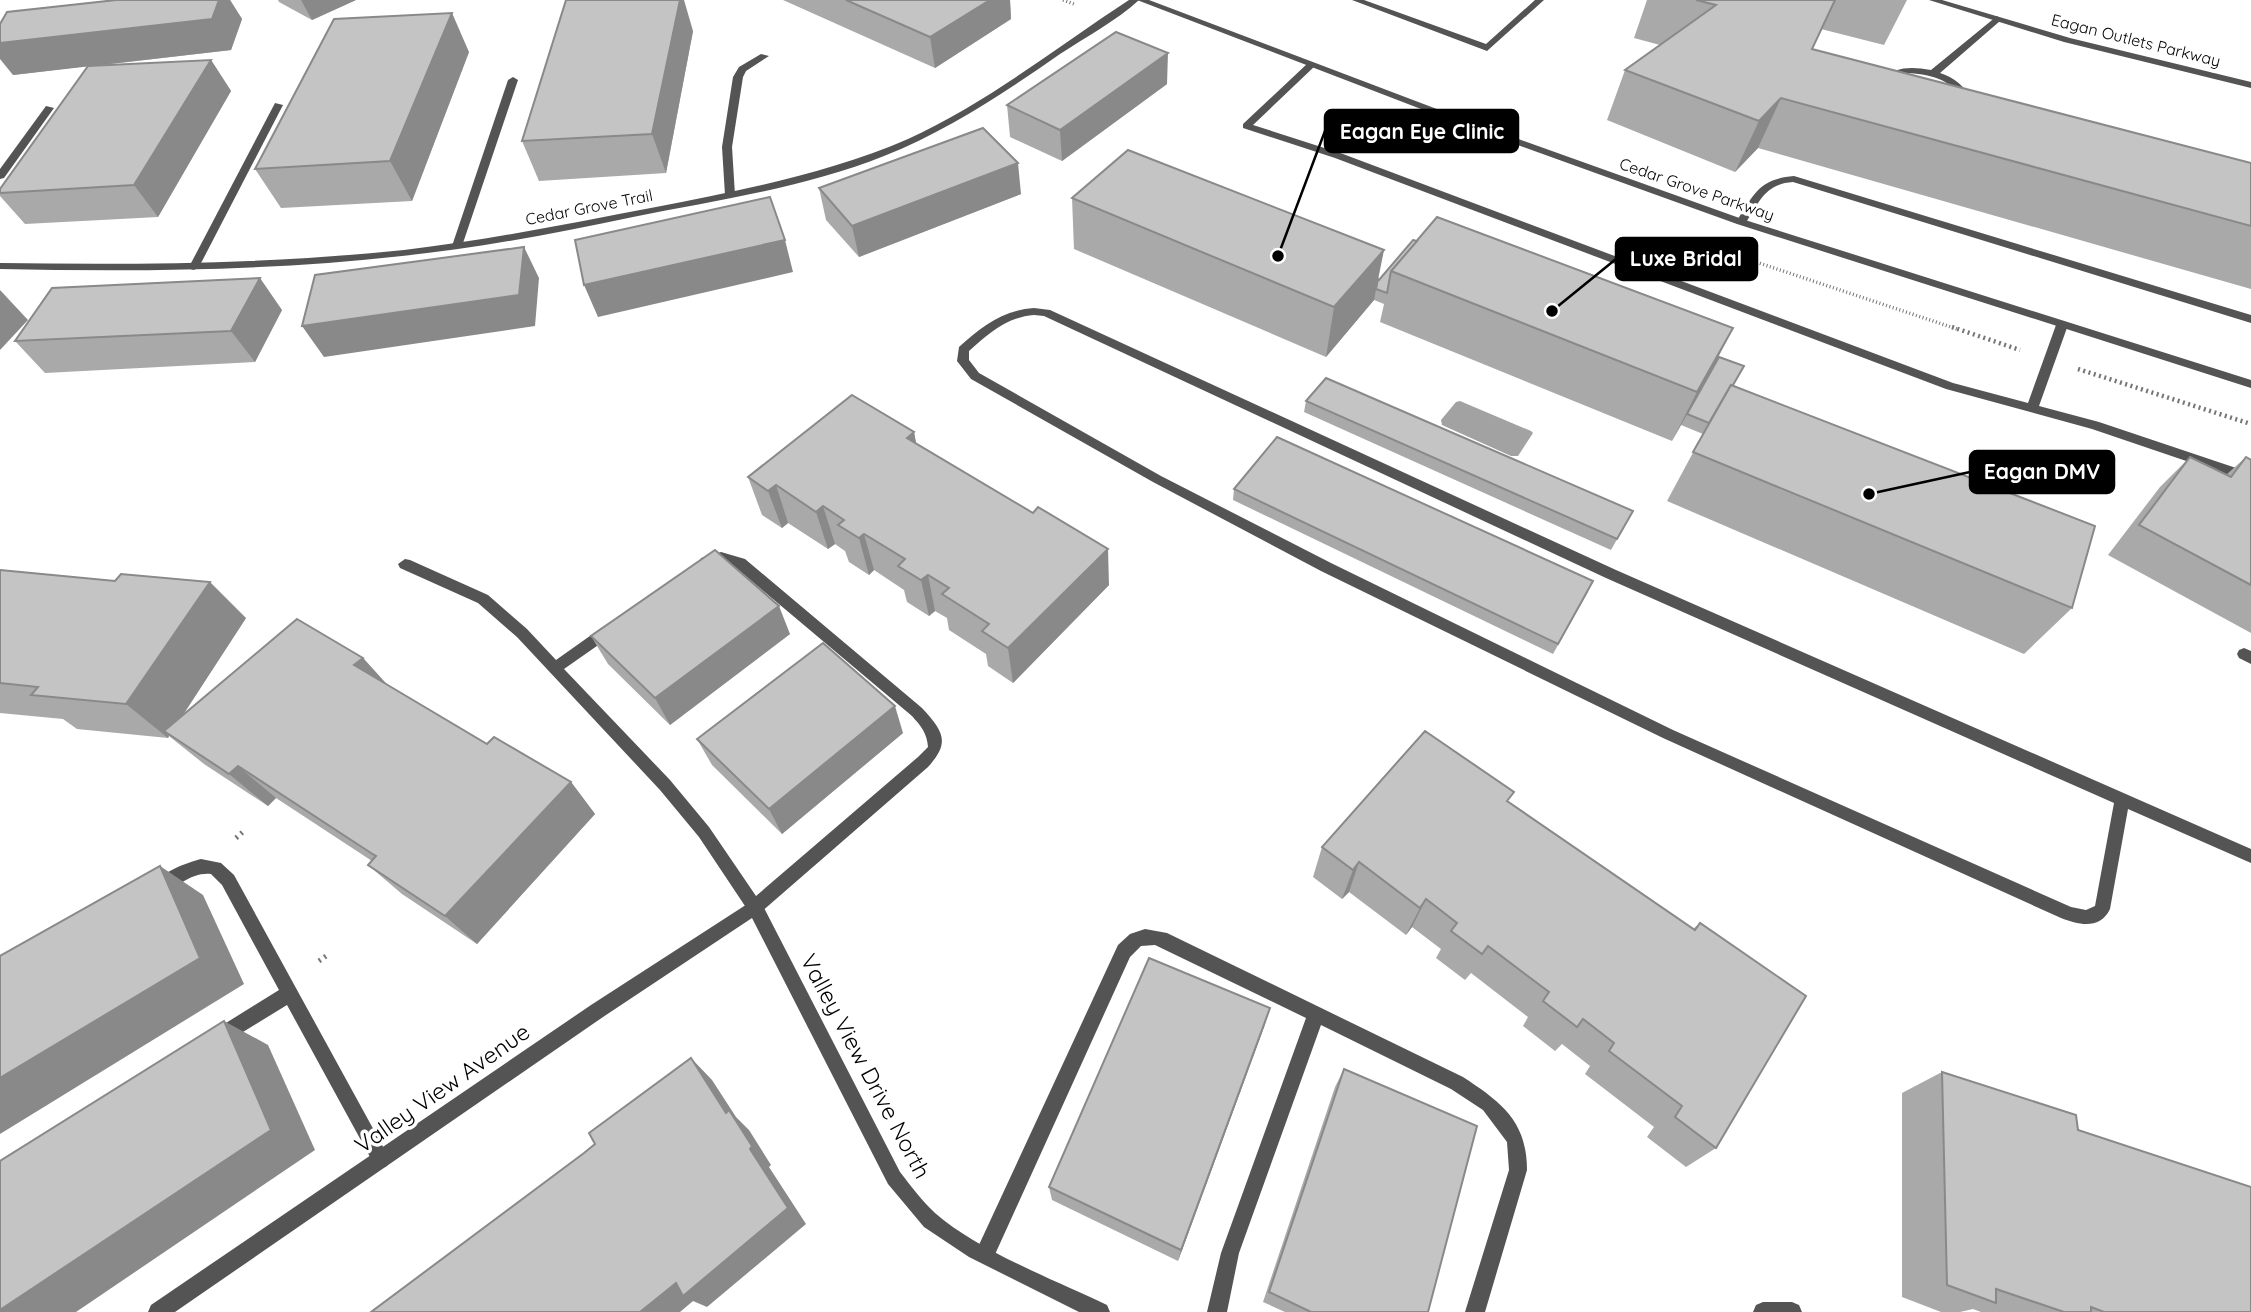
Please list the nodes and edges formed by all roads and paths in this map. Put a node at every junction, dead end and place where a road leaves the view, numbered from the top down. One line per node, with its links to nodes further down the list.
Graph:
1 (1138, 0): 7 (street, Cedar Grove Parkway); 14 (street, Cedar Grove Trail)
2 (1356, 0): 3 (street)
3 (1540, 0)
4 (1933, 0): 5 (street, Eagan Outlets Parkway)
5 (1997, 19): 8 (street); 10 (street, Eagan Outlets Parkway)
6 (764, 56): 14 (street)
7 (1311, 65): 15 (street, Cedar Grove Parkway); 22 (street)
8 (1934, 73): 8 (street)
9 (513, 80): 16 (street)
10 (2251, 85)
11 (278, 105): 18 (street)
12 (49, 108): 13 (street)
13 (0, 176)
14 (730, 195): 16 (street, Cedar Grove Trail)
15 (1741, 222): 19 (street); 20 (street, Cedar Grove Parkway)
16 (457, 246): 18 (street, Cedar Grove Trail)
17 (0, 266): 18 (street, Cedar Grove Trail)
18 (194, 267)
19 (2251, 319)
20 (2062, 325): 21 (street, Cedar Grove Parkway); 22 (street)
21 (2251, 384)
22 (2032, 408): 23 (street)
23 (2251, 478)
24 (405, 564): 27 (street, Valley View Drive North)
25 (696, 569): 33 (street, Valley View Avenue)
26 (621, 622): 27 (street)
27 (556, 667): 33 (street, Valley View Drive North)
28 (2122, 801): 28 (street); 31 (street)
29 (244, 831): 30 (path)
30 (236, 838)
31 (2251, 856)
32 (149, 892): 36 (street)
33 (755, 907): 39 (street, Valley View Avenue); 40 (street, Valley View Drive North)
34 (328, 954): 35 (path)
35 (319, 961)
36 (289, 993): 38 (street); 39 (street)
37 (1316, 1014): 40 (street); 43 (street); 44 (street)
38 (208, 1044)
39 (381, 1160): 41 (street, Valley View Avenue)
40 (985, 1254): 42 (street, Valley View Drive North)
41 (158, 1312)
42 (1100, 1312)
43 (1217, 1312)
44 (1475, 1312)
45 (1763, 1312): 46 (street)
46 (1792, 1312)

